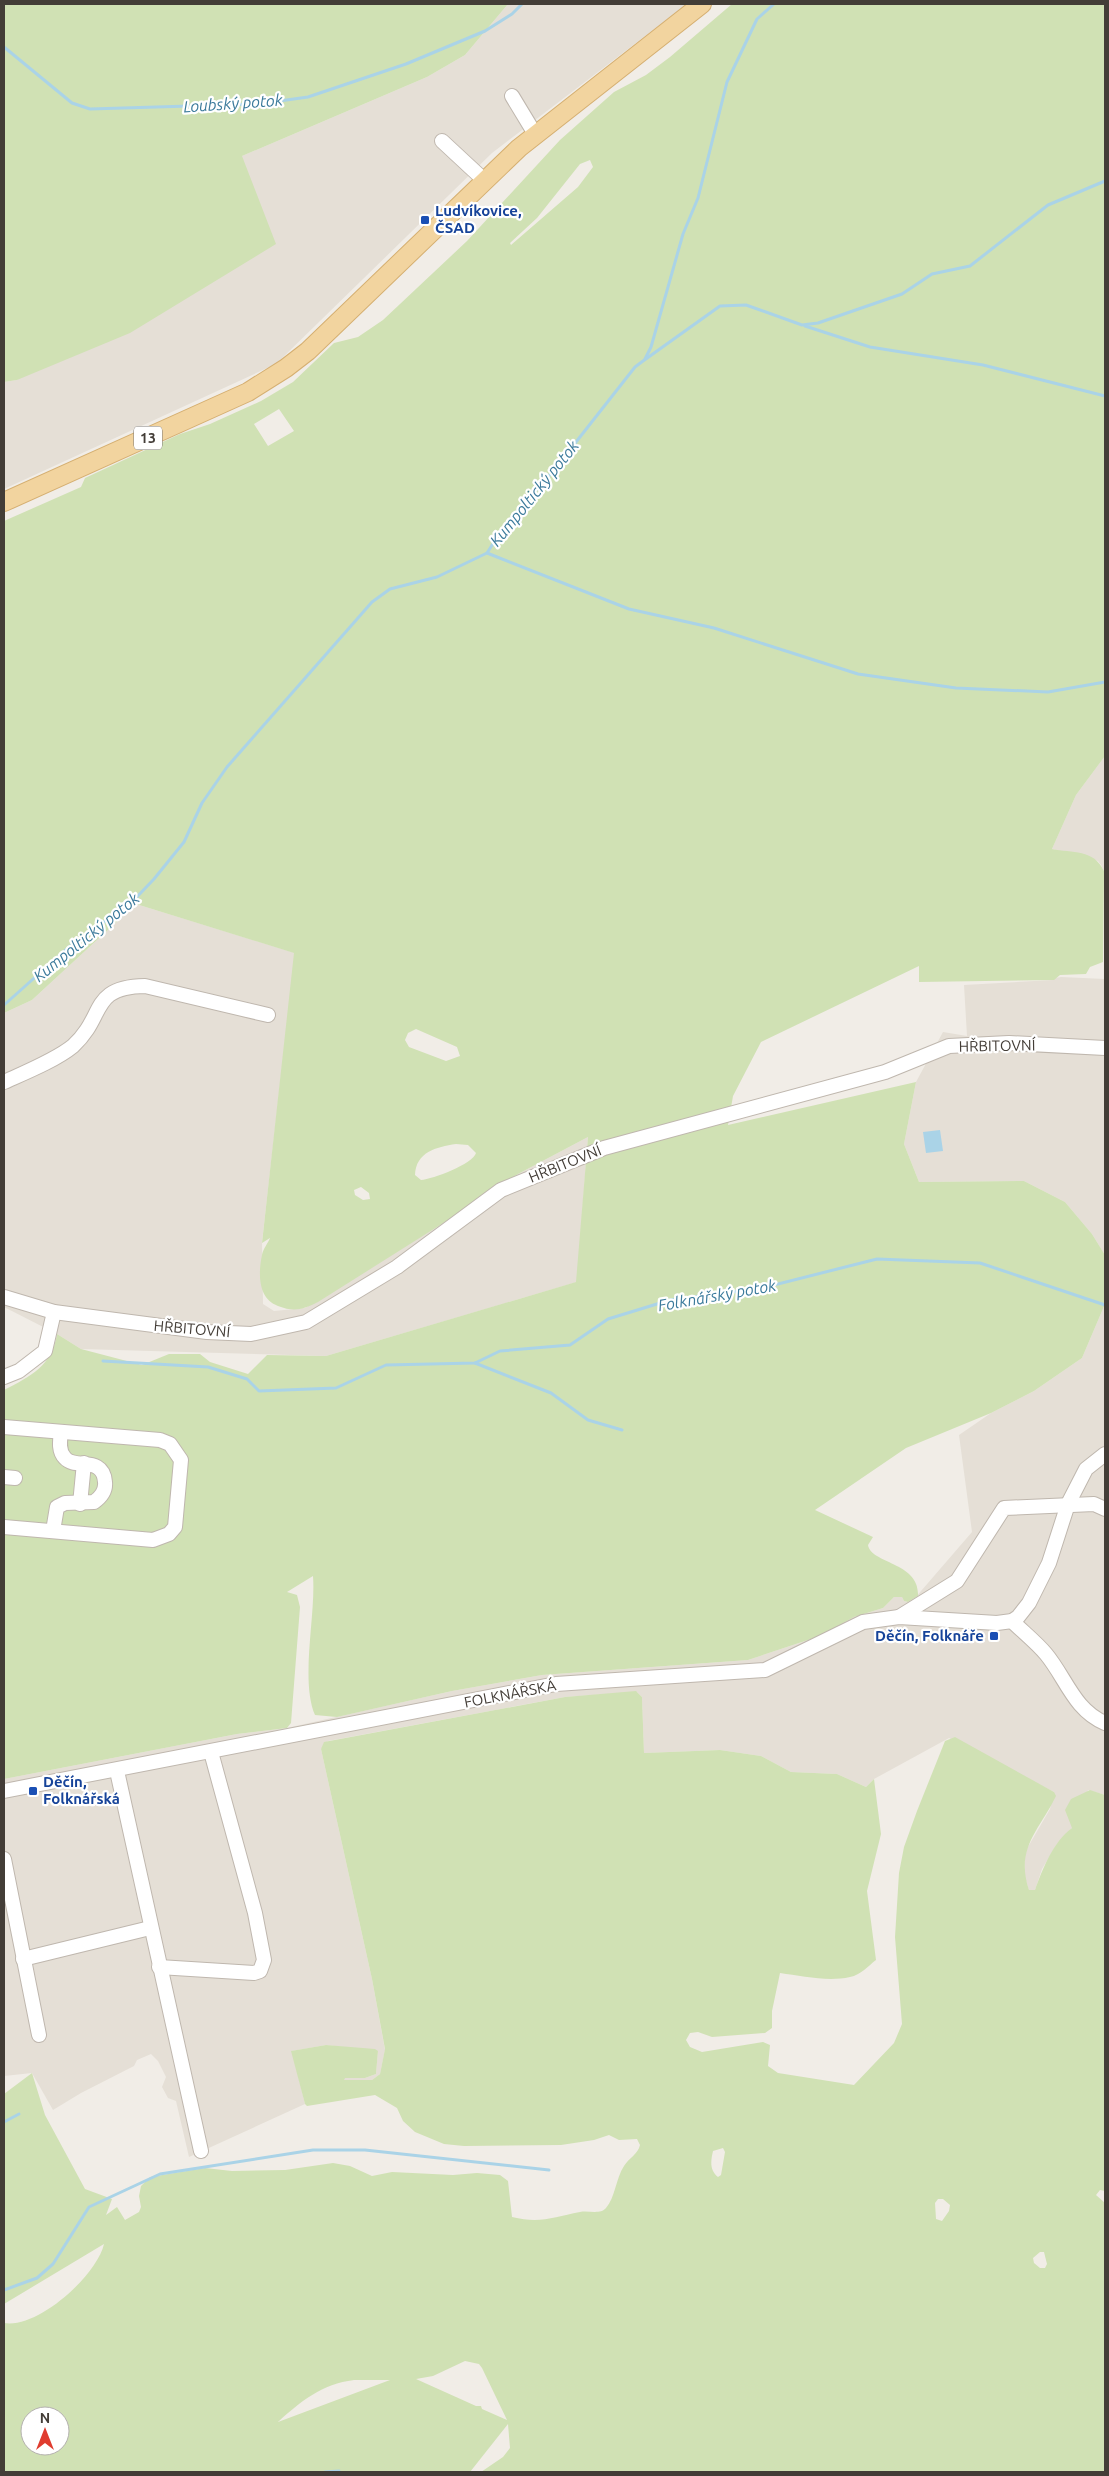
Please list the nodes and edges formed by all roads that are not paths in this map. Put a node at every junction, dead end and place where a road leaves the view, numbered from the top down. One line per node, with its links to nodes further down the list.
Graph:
1 (702, 4): 3 (main road, 13)
2 (512, 96): 3 (street)
3 (535, 134): 5 (main road, 13)
4 (442, 141): 5 (street)
5 (484, 180): 6 (main road, 13)
6 (4, 502)
7 (268, 1014): 9 (street)
8 (1105, 1048): 11 (street, HŘBITOVNÍ)
9 (4, 1082)
10 (4, 1297): 11 (street, HŘBITOVNÍ)
11 (54, 1312): 12 (street)
12 (4, 1377)
13 (4, 1427): 14 (street)
14 (61, 1432): 16 (street); 22 (street)
15 (1105, 1454): 17 (street)
16 (84, 1463): 18 (street); 18 (street)
17 (1079, 1485): 19 (street); 20 (street)
18 (80, 1504): 22 (street)
19 (1068, 1504): 20 (street); 23 (street); 24 (street)
20 (1100, 1506)
21 (4, 1527): 22 (street)
22 (53, 1531)
23 (899, 1617): 24 (street, FOLKNÁŘSKÁ); 26 (street, FOLKNÁŘSKÁ)
24 (1012, 1621): 25 (street)
25 (1105, 1723)
26 (211, 1752): 27 (street, FOLKNÁŘSKÁ); 32 (street)
27 (117, 1771): 28 (street, FOLKNÁŘSKÁ); 30 (street)
28 (4, 1791)
29 (4, 1860): 31 (street)
30 (150, 1928): 31 (street); 32 (street)
31 (23, 1959): 33 (street)
32 (159, 1967): 34 (street)
33 (39, 2034)
34 (201, 2151)

